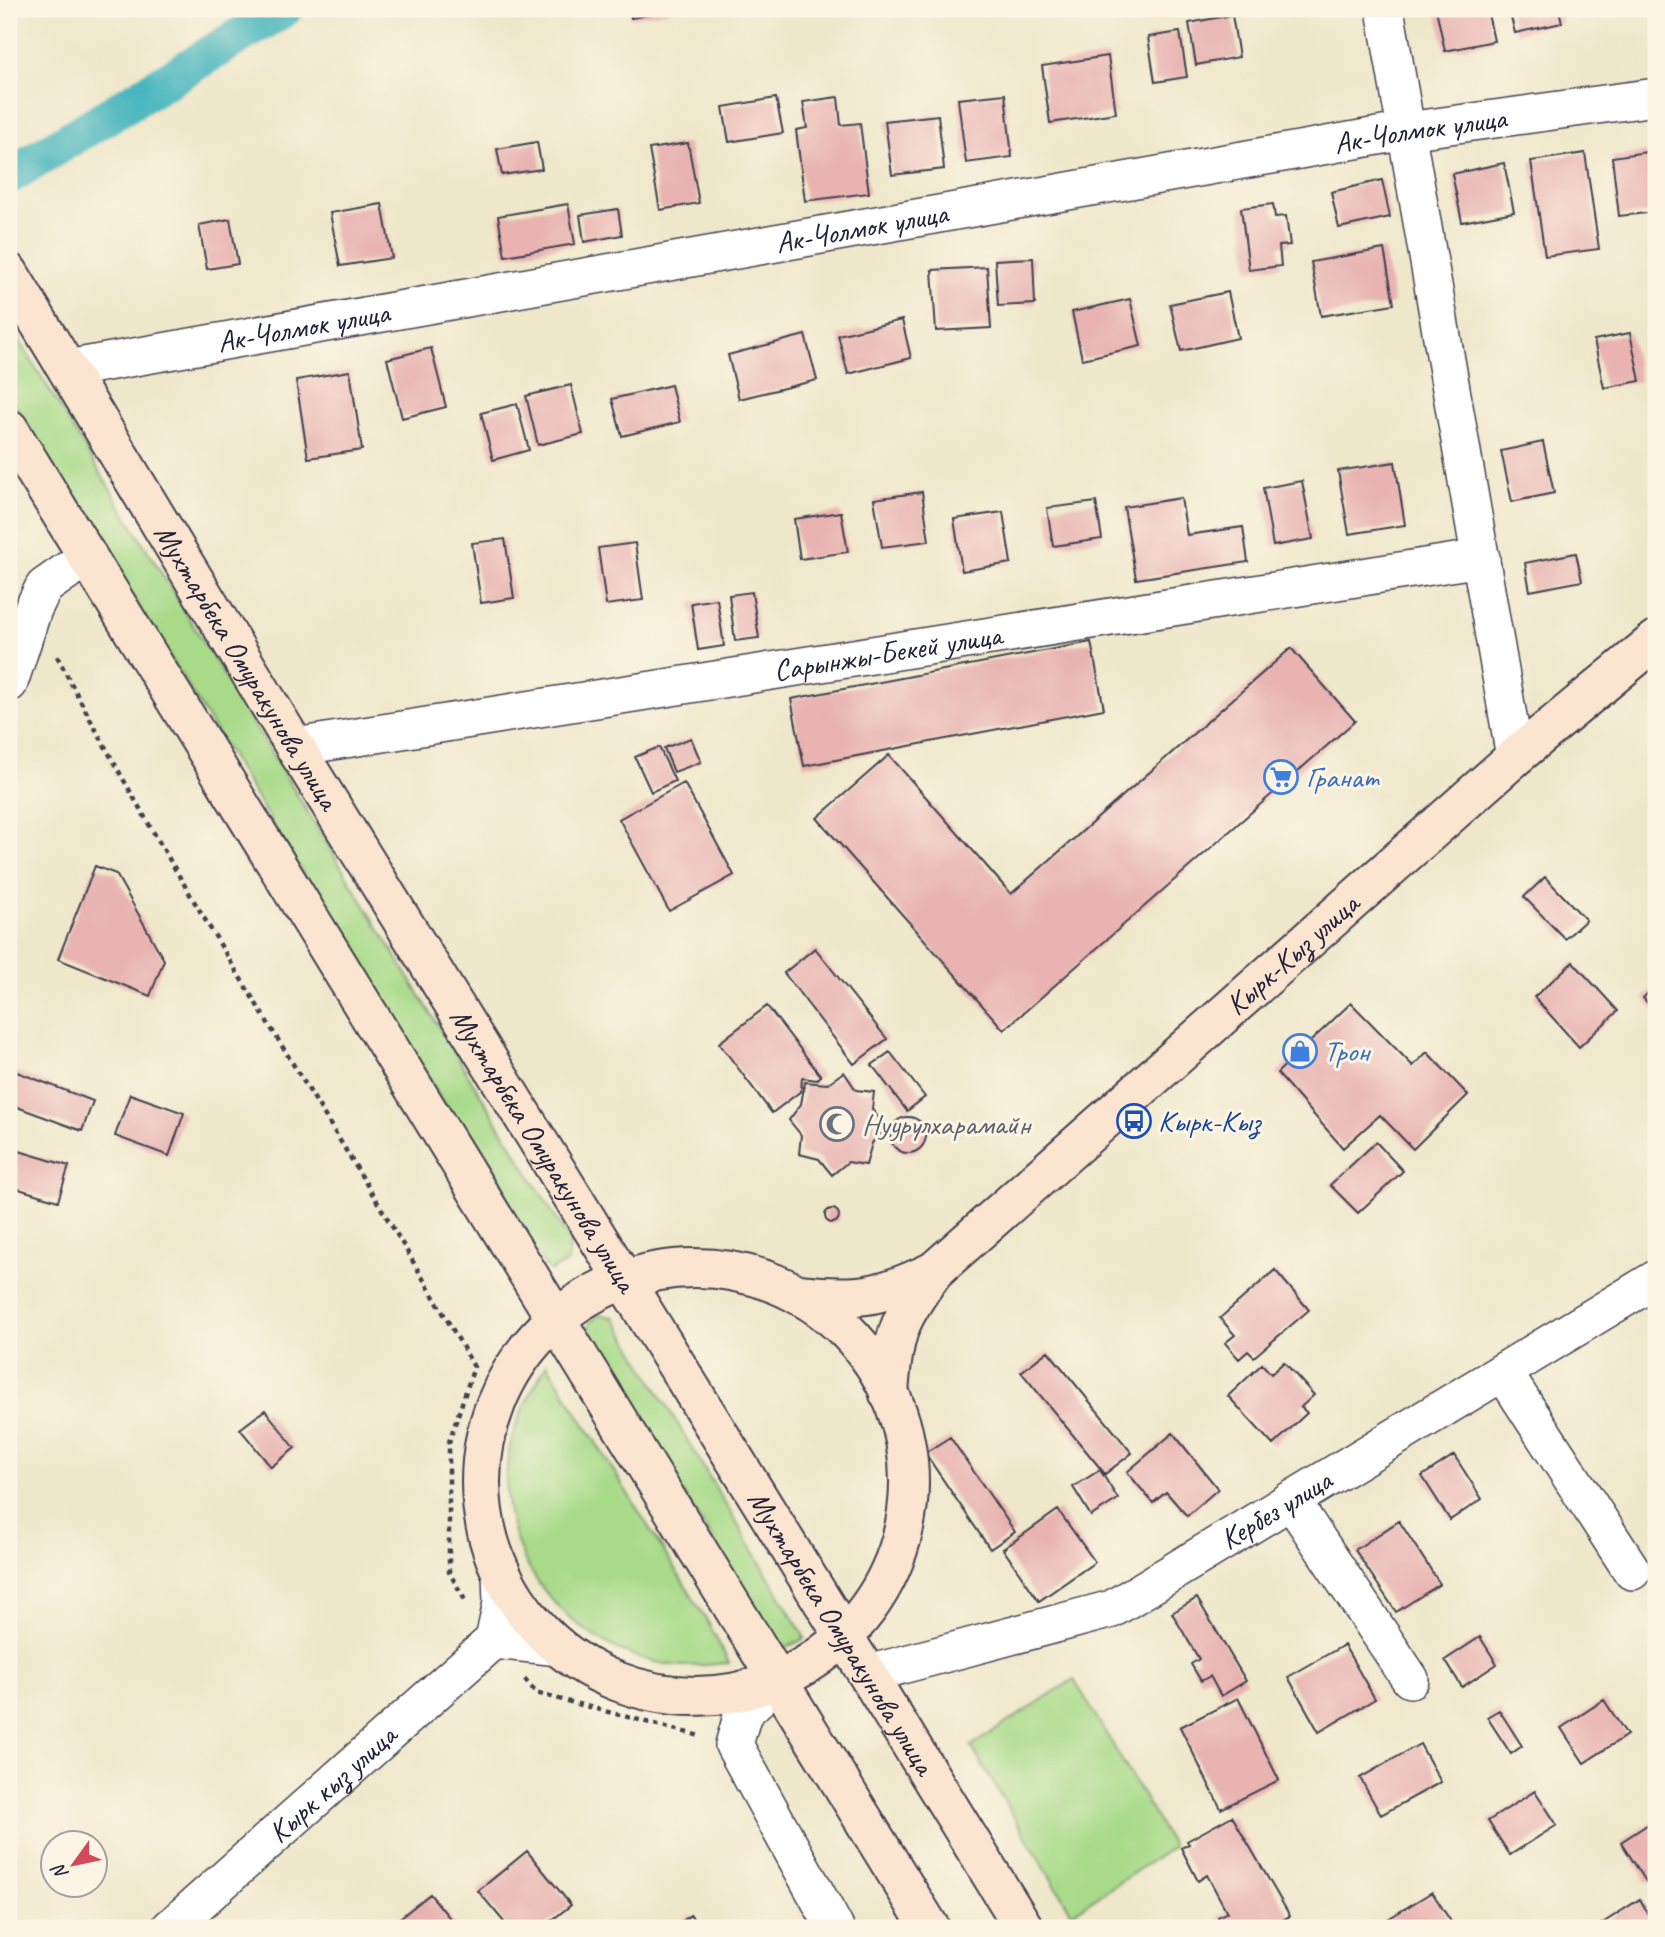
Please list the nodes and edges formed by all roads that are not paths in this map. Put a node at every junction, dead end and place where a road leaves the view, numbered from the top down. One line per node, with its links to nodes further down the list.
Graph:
1 (1385, 9): 3 (street)
2 (1656, 97): 3 (street, Ак-Чолмок улица)
3 (1406, 131): 5 (street, Ак-Чолмок улица); 8 (street)
4 (9, 273): 5 (main road, Мухтарбека Омуракунова улица)
5 (67, 369): 11 (main road, Мухтарбека Омуракунова улица)
6 (9, 429): 7 (main road)
7 (88, 556): 10 (street); 17 (main road)
8 (1481, 558): 11 (street, Сарынжы-Бекей улица); 12 (street)
9 (1656, 640): 12 (main road, Кырк-Кыз улица)
10 (9, 683)
11 (295, 747): 14 (main road, Мухтарбека Омуракунова улица)
12 (1515, 757): 13 (main road, Кырк-Кыз улица)
13 (934, 1271): 16 (main road, Кырк-Кыз улица); 19 (main road, Кырк-Кыз улица)
14 (625, 1278): 16 (main road); 17 (main road); 23 (main road, Мухтарбека Омуракунова улица)
15 (1656, 1279): 18 (street, Кербез улица)
16 (796, 1294): 19 (main road)
17 (556, 1317): 21 (main road); 28 (main road)
18 (1503, 1372): 20 (street, Кербез улица); 22 (street)
19 (889, 1394): 23 (main road)
20 (1291, 1500): 26 (street, Кербез улица); 27 (street)
21 (501, 1571): 24 (street); 25 (main road)
22 (1632, 1572)
23 (844, 1636): 26 (main road, Мухтарбека Омуракунова улица); 28 (main road)
24 (494, 1640): 25 (street); 29 (street, Кырк кыз улица)
25 (559, 1647): 28 (main road)
26 (868, 1674): 32 (main road, Мухтарбека Омуракунова улица)
27 (1410, 1679)
28 (777, 1681): 30 (street); 31 (main road)
29 (170, 1928)
30 (835, 1928)
31 (930, 1928)
32 (1024, 1928)

